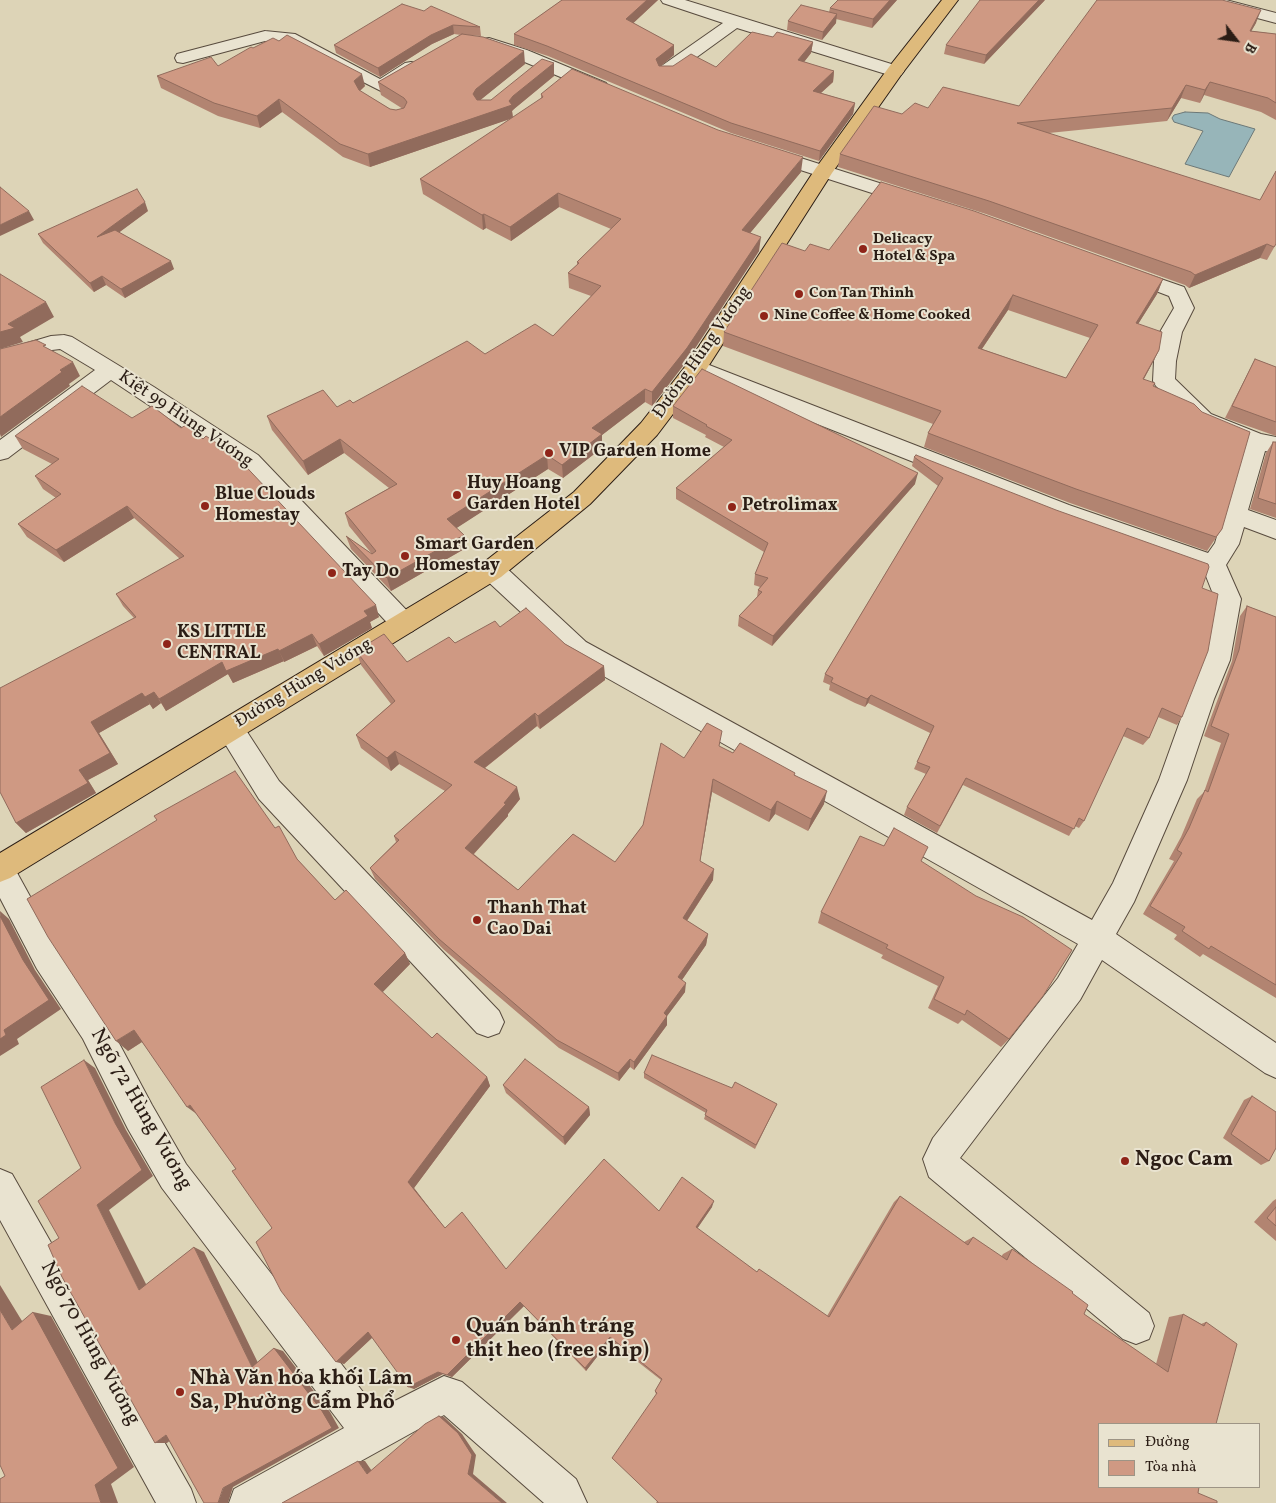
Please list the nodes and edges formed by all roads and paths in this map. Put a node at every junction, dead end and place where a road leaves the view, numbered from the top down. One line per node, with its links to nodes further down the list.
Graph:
1 (669, 0): 5 (street)
2 (950, 0): 11 (main road, Đường Hùng Vương)
3 (1207, 0): 4 (street)
4 (1276, 18)
5 (735, 22): 10 (street); 11 (street)
6 (470, 41): 9 (street)
7 (183, 58): 8 (street)
8 (422, 60)
9 (540, 62): 12 (street); 13 (street)
10 (666, 71)
11 (895, 71): 17 (main road, Đường Hùng Vương)
12 (527, 73)
13 (570, 74): 14 (street); 15 (street)
14 (556, 86)
15 (616, 93)
16 (751, 148): 17 (street)
17 (823, 172): 18 (street); 21 (main road, Đường Hùng Vương)
18 (923, 203)
19 (1104, 266): 23 (street)
20 (0, 358): 22 (street, Kiệt 99 Hùng Vương)
21 (696, 368): 27 (street); 28 (main road, Đường Hùng Vương)
22 (110, 370): 24 (street); 29 (street, Kiệt 99 Hùng Vương)
23 (1266, 443): 25 (street)
24 (0, 452)
25 (1236, 515): 26 (street); 27 (street)
26 (1276, 530)
27 (1214, 565): 32 (street)
28 (492, 570): 29 (main road, Đường Hùng Vương); 32 (street)
29 (404, 624): 30 (main road, Đường Hùng Vương)
30 (230, 729): 31 (main road, Đường Hùng Vương); 33 (street)
31 (0, 869): 37 (street, Ngõ 72 Hùng Vương)
32 (1098, 939): 34 (street); 36 (street)
33 (488, 1022)
34 (1276, 1062)
35 (0, 1186): 38 (street, Ngõ 70 Hùng Vương)
36 (1136, 1326)
37 (372, 1434): 39 (street); 40 (street)
38 (177, 1503)
39 (248, 1503)
40 (568, 1503)

